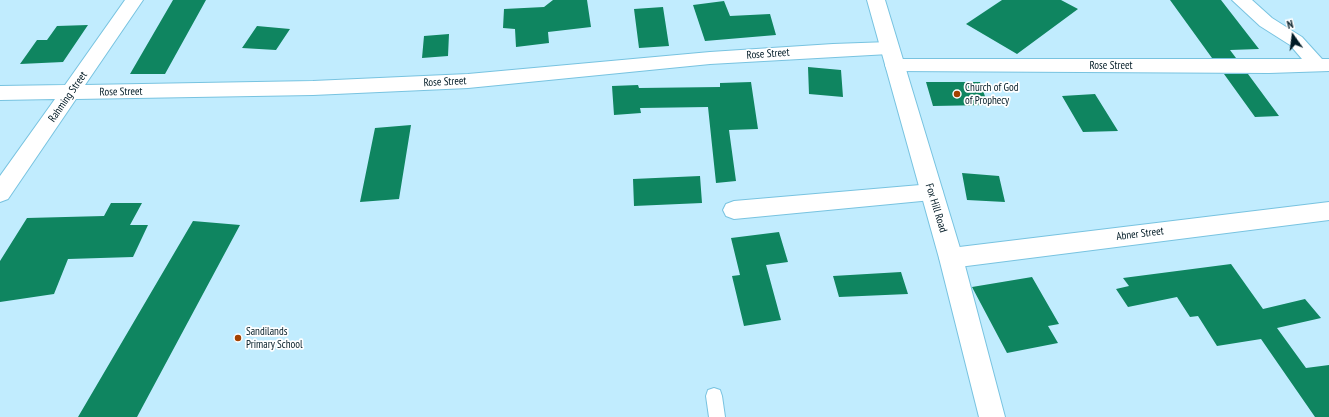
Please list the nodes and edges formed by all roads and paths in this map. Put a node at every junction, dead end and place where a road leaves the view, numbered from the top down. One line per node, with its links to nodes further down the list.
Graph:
1 (134, 0): 7 (street, Rahming Street)
2 (876, 0): 4 (street, Fox Hill Road)
3 (1241, 0): 5 (street)
4 (892, 57): 5 (street, Rose Street); 7 (street, Rose Street); 8 (street, Fox Hill Road)
5 (1326, 65)
6 (0, 93): 7 (street, Rose Street)
7 (71, 93): 9 (street, Rahming Street)
8 (932, 192): 10 (street); 12 (street, Fox Hill Road)
9 (0, 193)
10 (734, 210)
11 (1329, 211): 12 (street, Abner Street)
12 (952, 258): 15 (street, Fox Hill Road)
13 (714, 396): 14 (lane)
14 (717, 417)
15 (992, 417)

